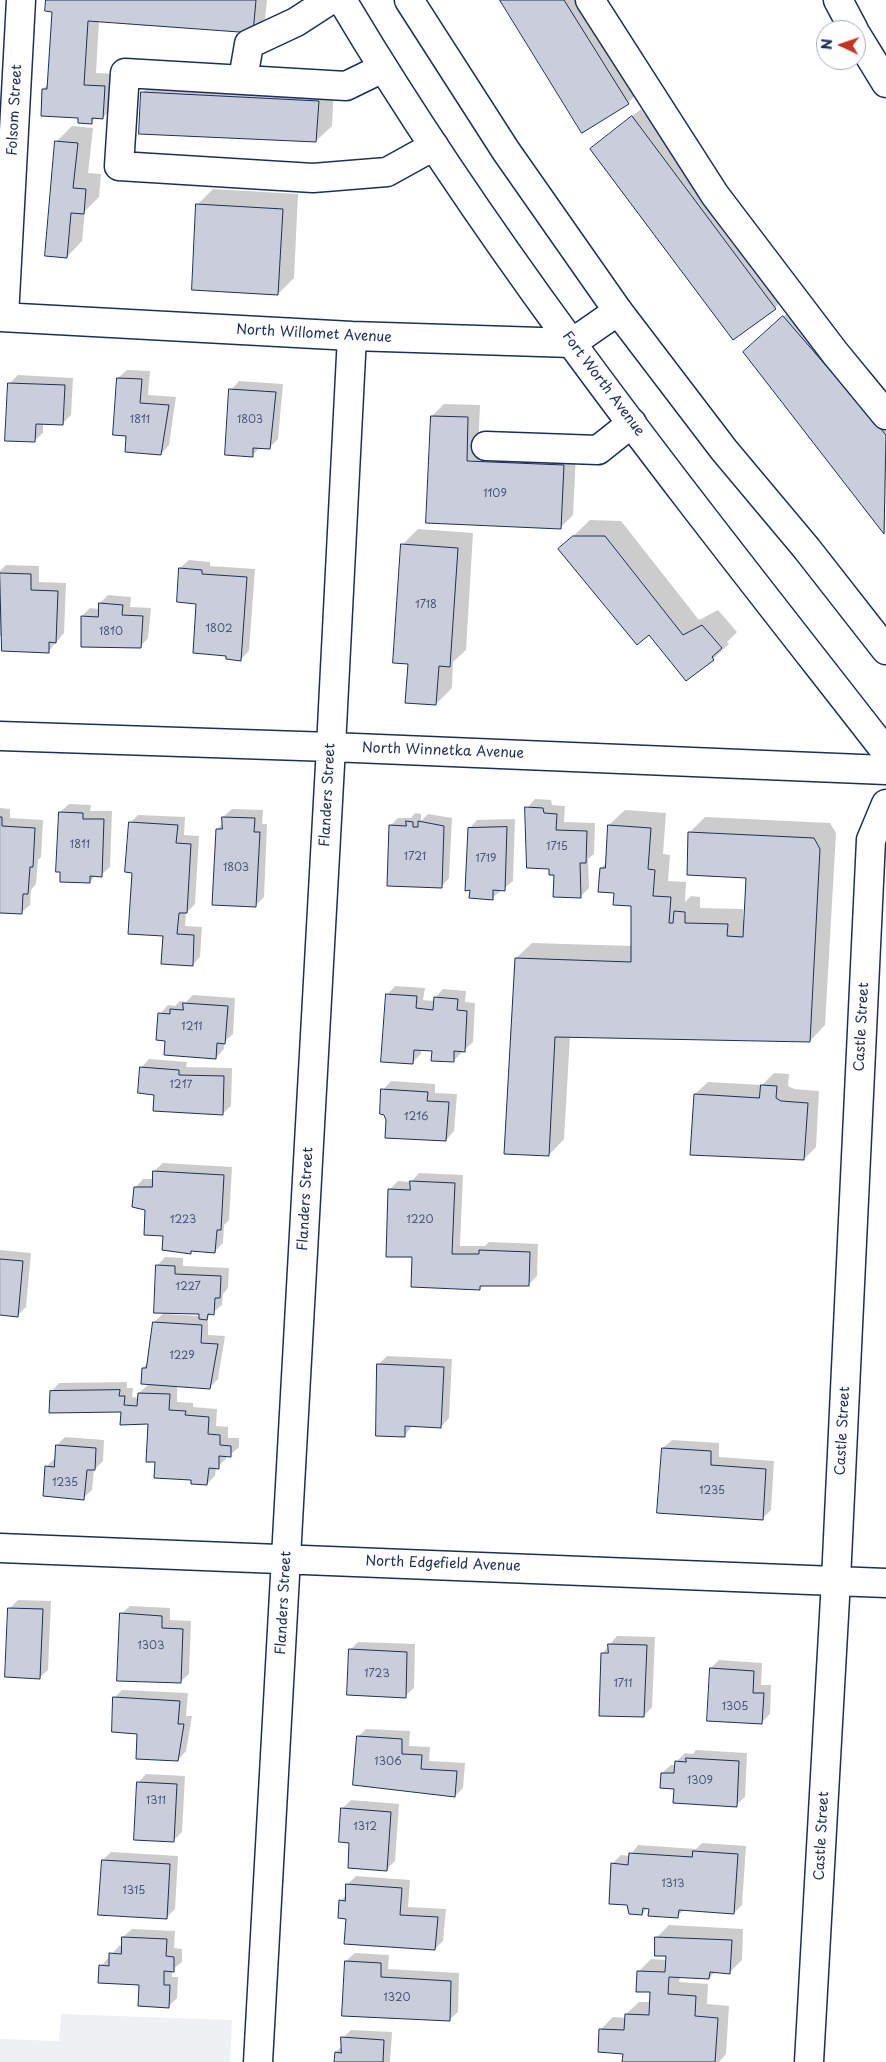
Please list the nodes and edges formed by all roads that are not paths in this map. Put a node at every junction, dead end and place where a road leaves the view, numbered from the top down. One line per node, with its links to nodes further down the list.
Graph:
1 (330, 0): 10 (street)
2 (342, 0): 9 (street, Fort Worth Avenue)
3 (409, 0): 13 (street)
4 (590, 0): 17 (street)
5 (838, 0): 7 (street)
6 (21, 11): 14 (street, Folsom Street)
7 (849, 20)
8 (866, 50): 11 (street)
9 (382, 68): 10 (street); 12 (street, Fort Worth Avenue)
10 (243, 79): 12 (street)
11 (886, 83)
12 (434, 146): 16 (street, Fort Worth Avenue)
13 (618, 311): 16 (street); 20 (street)
14 (2, 317): 15 (street, North Willomet Avenue)
15 (352, 336): 16 (street, North Willomet Avenue); 22 (street, Flanders Street)
16 (572, 343): 18 (street, Fort Worth Avenue)
17 (886, 415)
18 (632, 423): 19 (street); 23 (street, Fort Worth Avenue)
19 (486, 446)
20 (886, 650)
21 (0, 736): 22 (street, North Winnetka Avenue)
22 (331, 747): 24 (street, North Winnetka Avenue); 27 (street, Flanders Street)
23 (886, 752)
24 (886, 770)
25 (886, 804): 28 (street, Castle Street)
26 (0, 1548): 27 (street, North Edgefield Avenue)
27 (287, 1558): 28 (street, North Edgefield Avenue); 30 (street, Flanders Street)
28 (836, 1580): 29 (street, North Edgefield Avenue); 31 (street, Castle Street)
29 (886, 1583)
30 (258, 2062)
31 (809, 2062)

